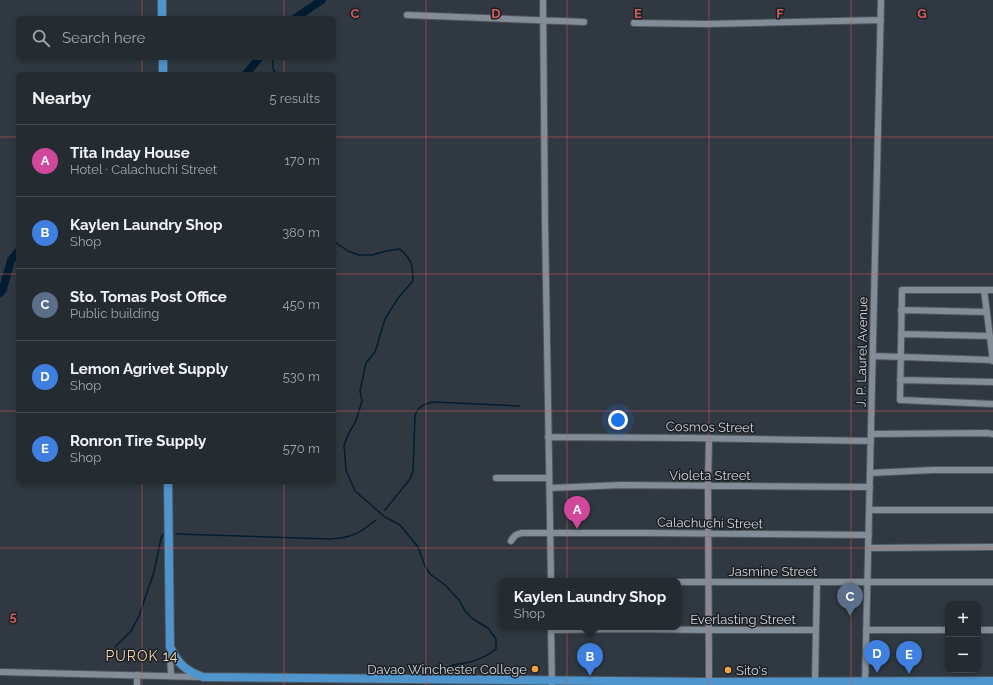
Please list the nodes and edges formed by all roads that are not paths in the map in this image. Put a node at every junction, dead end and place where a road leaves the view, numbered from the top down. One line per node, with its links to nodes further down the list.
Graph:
1 (162, 0): 5 (main road)
2 (543, 0): 6 (street)
3 (882, 0): 7 (street, J. P. Laurel Avenue)
4 (407, 15): 6 (street)
5 (162, 16)
6 (543, 20): 8 (street); 25 (street)
7 (881, 20): 9 (street); 18 (street, J. P. Laurel Avenue)
8 (584, 22)
9 (634, 23)
10 (163, 60): 11 (main road)
11 (163, 72)
12 (984, 290): 13 (street); 14 (street); 15 (street)
13 (993, 290)
14 (901, 310): 15 (street); 16 (street)
15 (987, 312): 17 (street)
16 (901, 334): 17 (street); 19 (street)
17 (990, 336): 20 (street)
18 (873, 356): 19 (street); 27 (street, J. P. Laurel Avenue)
19 (900, 357): 20 (street); 21 (street)
20 (993, 360)
21 (900, 380): 22 (street); 23 (street)
22 (993, 382)
23 (993, 404)
24 (993, 434): 27 (street, Cosmos Street)
25 (548, 437): 26 (street, Cosmos Street); 31 (street)
26 (709, 438): 27 (street, Cosmos Street); 33 (street)
27 (871, 438): 29 (street, J. P. Laurel Avenue)
28 (993, 470): 29 (street)
29 (870, 473): 34 (street, J. P. Laurel Avenue)
30 (496, 478): 31 (street)
31 (549, 478): 35 (street)
32 (168, 484): 58 (main road)
33 (708, 486): 34 (street, Violeta Street); 35 (street, Violeta Street); 39 (street)
34 (870, 487): 36 (street, J. P. Laurel Avenue)
35 (550, 488): 38 (street)
36 (869, 510): 37 (street); 40 (street, J. P. Laurel Avenue)
37 (993, 510)
38 (551, 533): 39 (street, Calachuchi Street); 41 (street, Calachuchi Street); 44 (street)
39 (709, 534): 40 (street, Calachuchi Street); 46 (street)
40 (869, 535): 43 (street, J. P. Laurel Avenue)
41 (511, 540)
42 (993, 547): 43 (street)
43 (868, 548): 49 (street, J. P. Laurel Avenue)
44 (551, 578)
45 (681, 582): 46 (street, Jasmine Street)
46 (709, 582): 47 (street, Jasmine Street); 52 (street)
47 (817, 582): 49 (street, Jasmine Street); 53 (street)
48 (993, 582): 49 (street, Jasmine Street)
49 (868, 583): 54 (street, J. P. Laurel Avenue)
50 (551, 630): 64 (street)
51 (681, 630): 52 (street, Everlasting Street)
52 (709, 630): 53 (street, Everlasting Street); 65 (street)
53 (816, 630): 66 (street)
54 (866, 630): 55 (street); 68 (street, J. P. Laurel Avenue)
55 (945, 630)
56 (981, 630): 57 (street)
57 (993, 630)
58 (170, 647): 61 (street); 62 (main road)
59 (0, 672): 60 (street)
60 (137, 675): 61 (street); 69 (street)
61 (171, 676): 62 (street)
62 (203, 677): 64 (main road)
63 (993, 681): 68 (main road)
64 (552, 682): 65 (main road)
65 (709, 682): 67 (main road)
66 (816, 682): 67 (main road); 68 (main road)
67 (766, 683)
68 (865, 683)
69 (137, 685)

